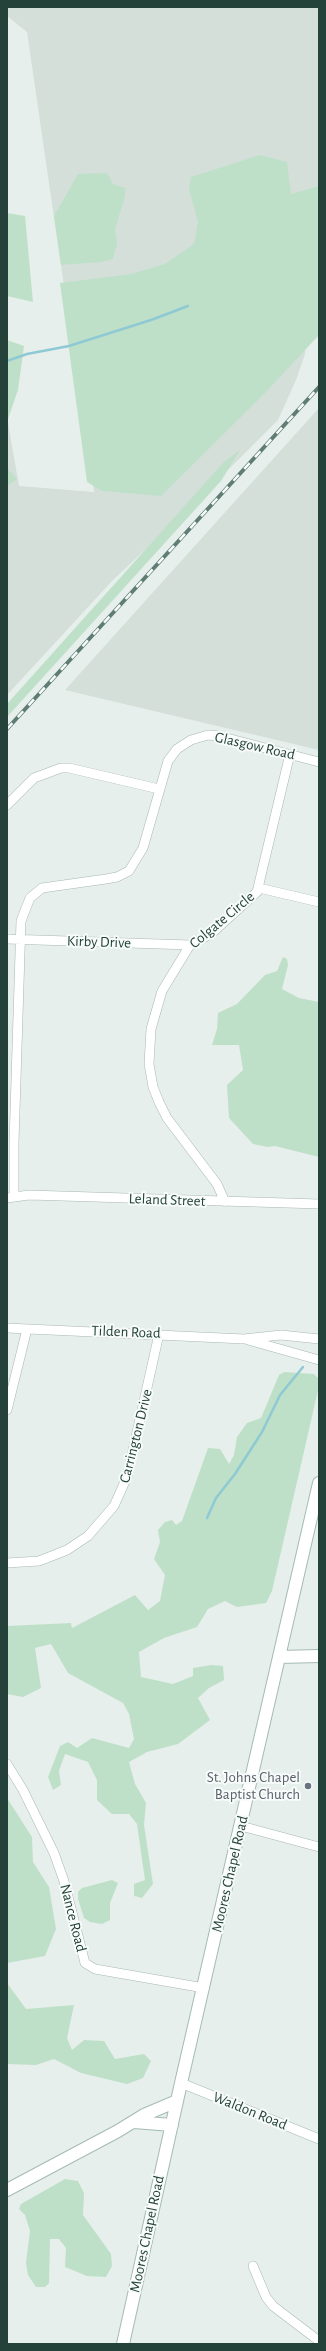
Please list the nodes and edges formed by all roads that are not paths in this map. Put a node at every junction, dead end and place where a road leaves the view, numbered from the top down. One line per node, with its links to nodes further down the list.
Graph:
1 (290, 754): 2 (street, Glasgow Road); 3 (street, Glasgow Road); 5 (street, Colgate Circle)
2 (319, 762)
3 (159, 789): 4 (street); 8 (street)
4 (7, 805)
5 (259, 888): 6 (street); 9 (street, Colgate Circle)
6 (319, 902)
7 (7, 939): 8 (street, Kirby Drive)
8 (20, 939): 9 (street, Kirby Drive); 10 (street)
9 (190, 944): 12 (street, Colgate Circle)
10 (11, 1129): 11 (street)
11 (11, 1197): 12 (street, Leland Street)
12 (225, 1202): 13 (street, Leland Street)
13 (319, 1204)
14 (7, 1328): 15 (street, Tilden Road)
15 (27, 1328): 16 (street, Tilden Road); 20 (street)
16 (159, 1334): 17 (street, Tilden Road); 22 (street, Carrington Drive)
17 (244, 1339): 18 (street, Tilden Road); 19 (street, Tilden Road)
18 (319, 1339)
19 (319, 1360)
20 (7, 1410)
21 (319, 1483): 24 (main road, Moores Chapel Road)
22 (7, 1564)
23 (319, 1656): 24 (main road)
24 (279, 1657): 26 (main road, Moores Chapel Road)
25 (7, 1764): 28 (street, Nance Road)
26 (241, 1826): 27 (street); 28 (main road, Moores Chapel Road)
27 (319, 1847)
28 (204, 1988): 29 (main road, Moores Chapel Road)
29 (181, 2083): 30 (main road, Moores Chapel Road); 33 (street, Waldon Road)
30 (177, 2101): 31 (main road); 32 (main road, Moores Chapel Road)
31 (134, 2122): 32 (main road); 34 (main road)
32 (172, 2125): 37 (main road, Moores Chapel Road)
33 (319, 2139)
34 (7, 2190)
35 (253, 2266): 36 (street)
36 (319, 2341)
37 (123, 2344)

